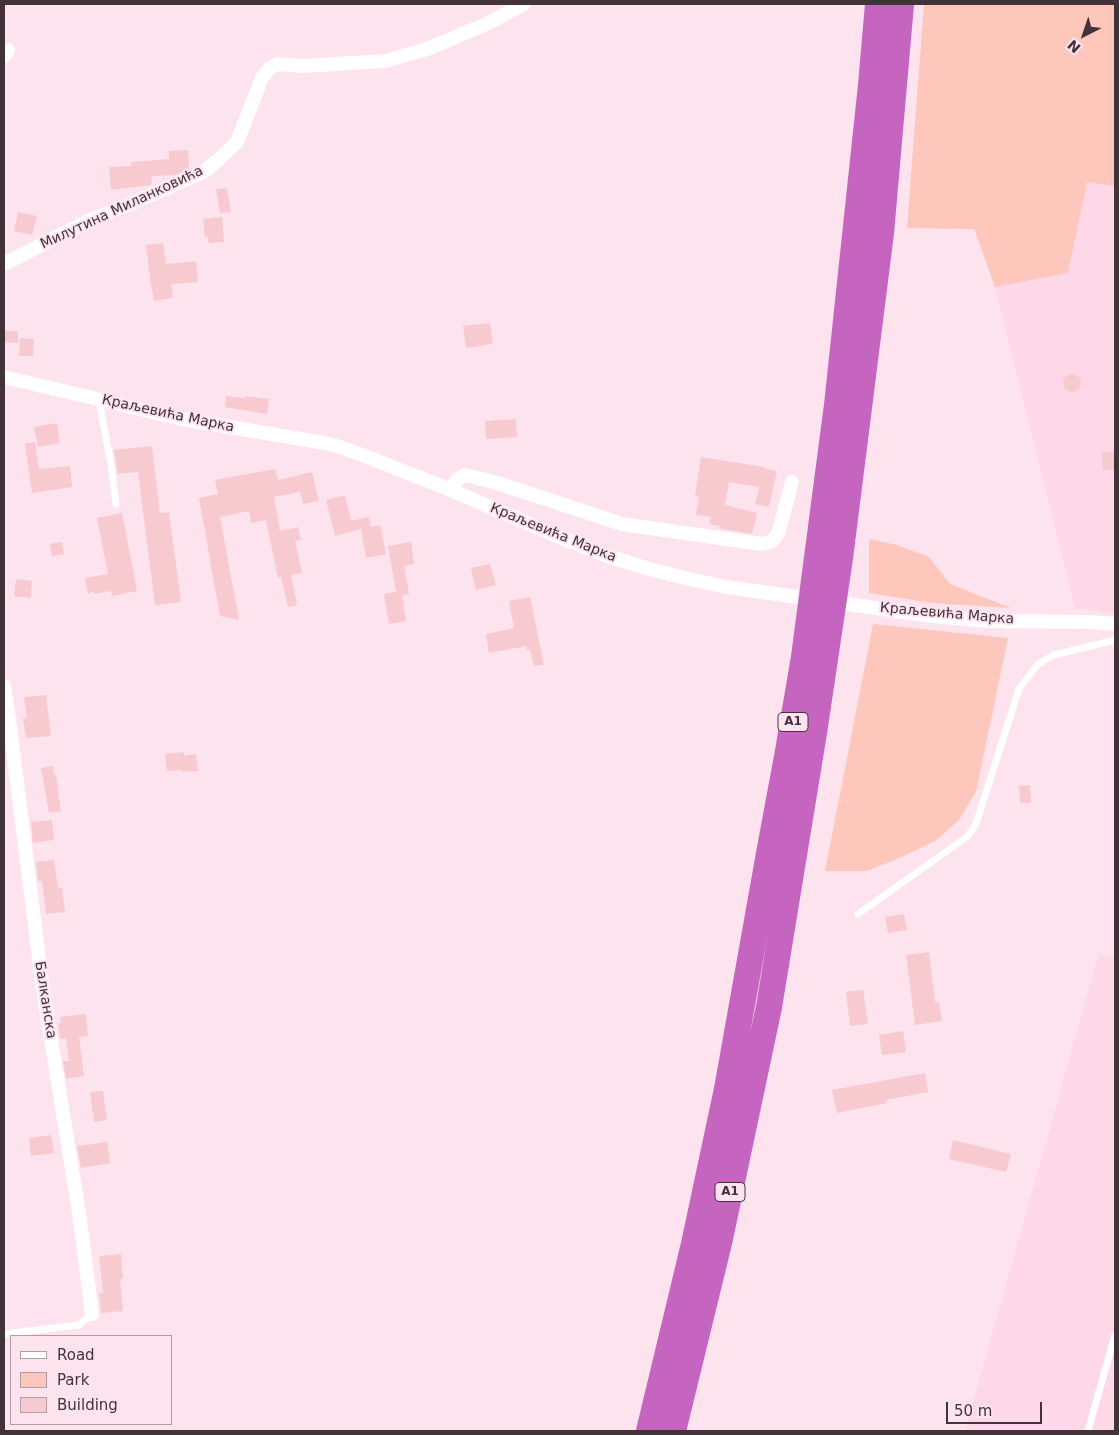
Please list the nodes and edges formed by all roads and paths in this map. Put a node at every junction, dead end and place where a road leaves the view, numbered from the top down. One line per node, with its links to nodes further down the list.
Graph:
1 (524, 4): 4 (street, Милутина Миланковића)
2 (878, 4): 17 (highway, A1)
3 (901, 4): 18 (highway, A1)
4 (4, 264)
5 (4, 377): 6 (street, Краљевића Марка)
6 (99, 400): 8 (street, Краљевића Марка); 9 (lane)
7 (792, 482): 8 (street)
8 (451, 490): 10 (street, Краљевића Марка)
9 (116, 504)
10 (1115, 624)
11 (1115, 640): 13 (lane)
12 (4, 686): 14 (street, Балканска)
13 (858, 914)
14 (92, 1314): 15 (lane)
15 (4, 1334)
16 (1115, 1334): 19 (lane)
17 (650, 1431)
18 (673, 1431)
19 (1088, 1431)

